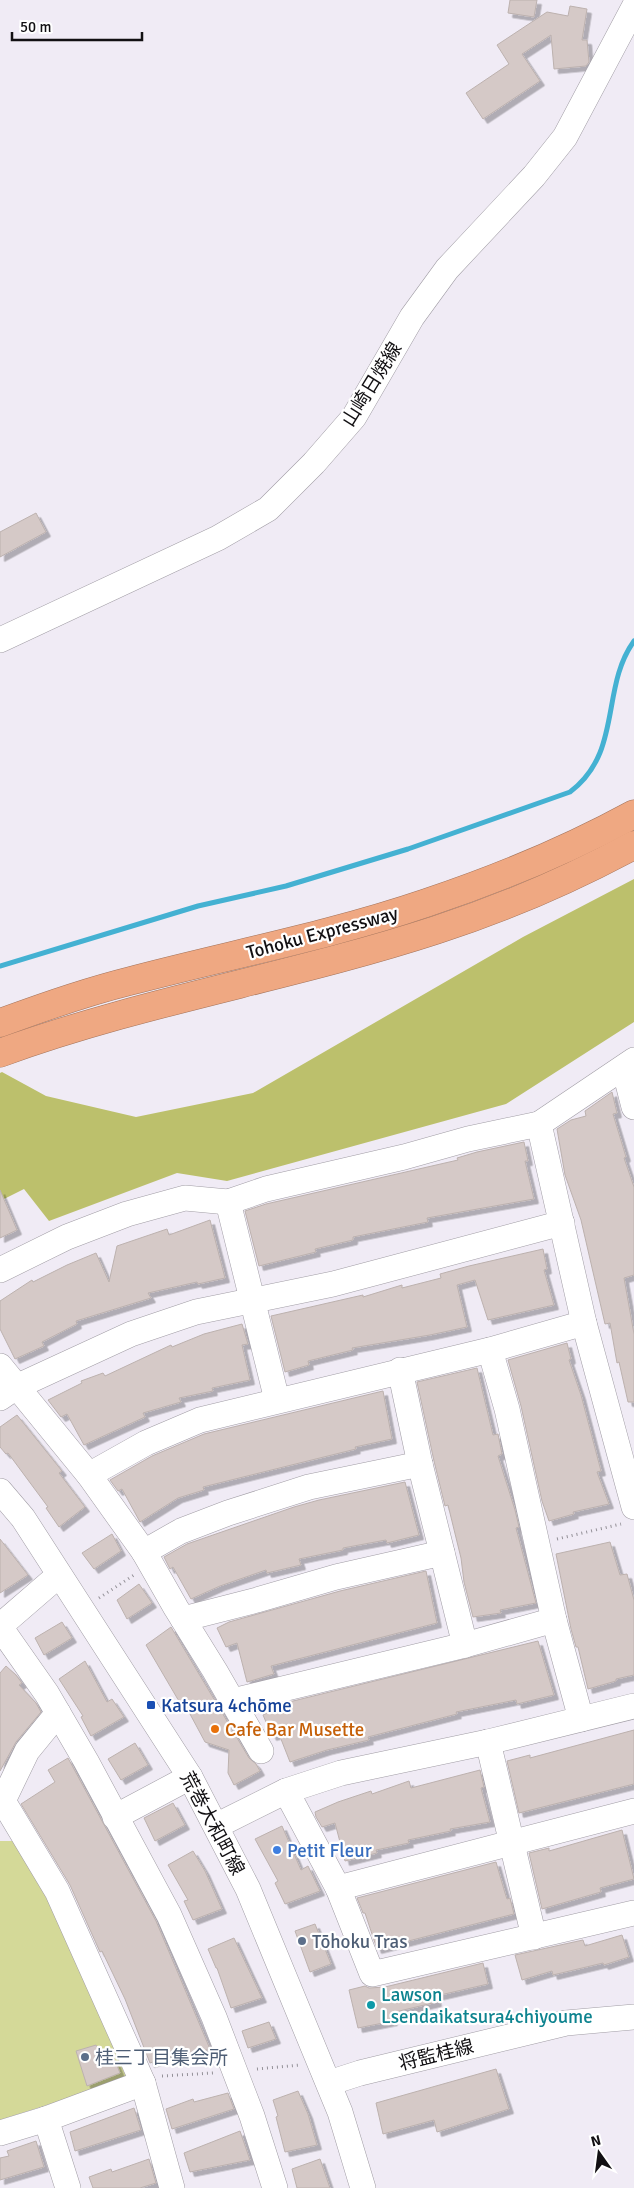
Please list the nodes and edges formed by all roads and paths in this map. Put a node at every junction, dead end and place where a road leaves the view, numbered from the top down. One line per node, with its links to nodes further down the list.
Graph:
1 (634, 7): 2 (street, 山崎日焼線)
2 (0, 640)
3 (634, 814): 5 (highway, Tohoku Expressway)
4 (634, 845): 6 (highway, Tohoku Expressway)
5 (0, 1022)
6 (0, 1053)
7 (629, 1064): 8 (street); 9 (street)
8 (634, 1107)
9 (539, 1124): 10 (street); 11 (street)
10 (228, 1202): 12 (street); 13 (street)
11 (562, 1223): 13 (street); 14 (street)
12 (0, 1270)
13 (251, 1299): 18 (street); 19 (street)
14 (584, 1323): 15 (street); 20 (street)
15 (490, 1350): 17 (street); 25 (street)
16 (0, 1366): 18 (street)
17 (400, 1370): 19 (street); 21 (street)
18 (8, 1392): 22 (street)
19 (277, 1400): 22 (street)
20 (626, 1439): 24 (street)
21 (420, 1464): 26 (street); 27 (street)
22 (89, 1475): 27 (street)
23 (0, 1491): 28 (street, 荒巻大和町線)
24 (630, 1515): 25 (path)
25 (537, 1544): 31 (street)
26 (442, 1552): 30 (street); 33 (street)
27 (148, 1558): 29 (path); 30 (street)
28 (59, 1576): 32 (street); 40 (street, 荒巻大和町線)
29 (96, 1600)
30 (183, 1619): 34 (street)
31 (554, 1620): 33 (street); 37 (street)
32 (0, 1626): 36 (street)
33 (465, 1645): 34 (street)
34 (233, 1701): 39 (street)
35 (634, 1706): 37 (street)
36 (58, 1713): 42 (street); 44 (street)
37 (581, 1718): 38 (street)
38 (488, 1742): 41 (street); 46 (street)
39 (260, 1751)
40 (190, 1777): 44 (street); 45 (street, 荒巻大和町線)
41 (286, 1791): 45 (street); 47 (street)
42 (2, 1804): 51 (street)
43 (634, 1811): 46 (street)
44 (115, 1817): 57 (street)
45 (216, 1826): 52 (street, 荒巻大和町線)
46 (511, 1844): 47 (street); 49 (street)
47 (338, 1888): 49 (street)
48 (634, 1913): 49 (street)
49 (534, 1937)
50 (634, 2017): 52 (street, 将監桂線)
51 (143, 2083): 53 (street); 56 (street)
52 (329, 2083): 58 (street, 荒巻大和町線)
53 (46, 2119): 54 (street); 55 (street)
54 (0, 2133)
55 (68, 2188)
56 (172, 2188)
57 (275, 2188)
58 (363, 2188)

